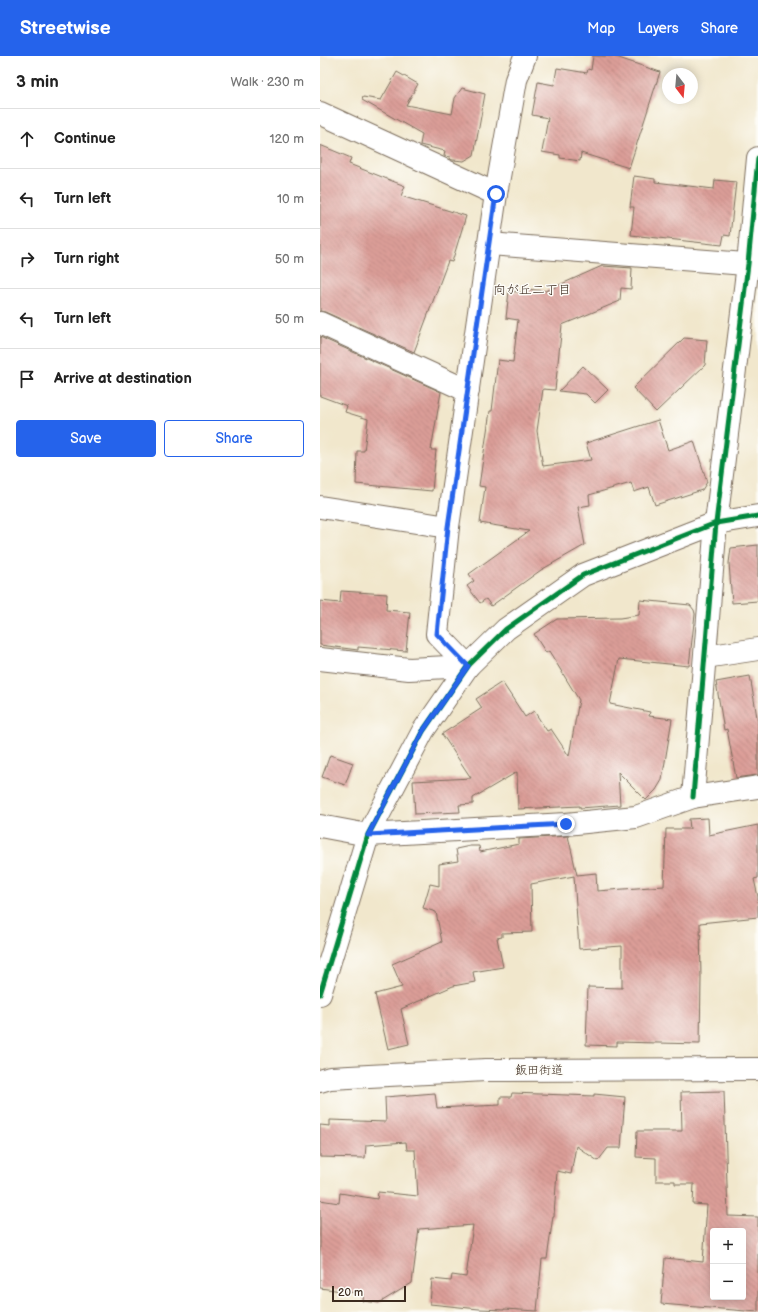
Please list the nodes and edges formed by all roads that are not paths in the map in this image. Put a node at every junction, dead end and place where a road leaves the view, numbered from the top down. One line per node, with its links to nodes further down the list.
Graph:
1 (525, 56): 4 (street)
2 (320, 113): 4 (street)
3 (758, 158): 6 (street)
4 (496, 194): 5 (street)
5 (490, 244): 6 (street); 8 (street)
6 (753, 264): 11 (street)
7 (320, 323): 8 (street)
8 (468, 391): 12 (street)
9 (320, 507): 12 (street)
10 (758, 516): 11 (street)
11 (716, 523): 14 (street); 16 (street)
12 (448, 527): 16 (street)
13 (758, 648): 14 (street)
14 (705, 657): 18 (street)
15 (320, 659): 16 (street)
16 (468, 666): 20 (street)
17 (758, 787): 18 (street)
18 (693, 797): 20 (street)
19 (320, 826): 20 (street)
20 (368, 835): 21 (street)
21 (320, 994)
22 (758, 1069): 23 (street, 飯田街道)
23 (320, 1081)

